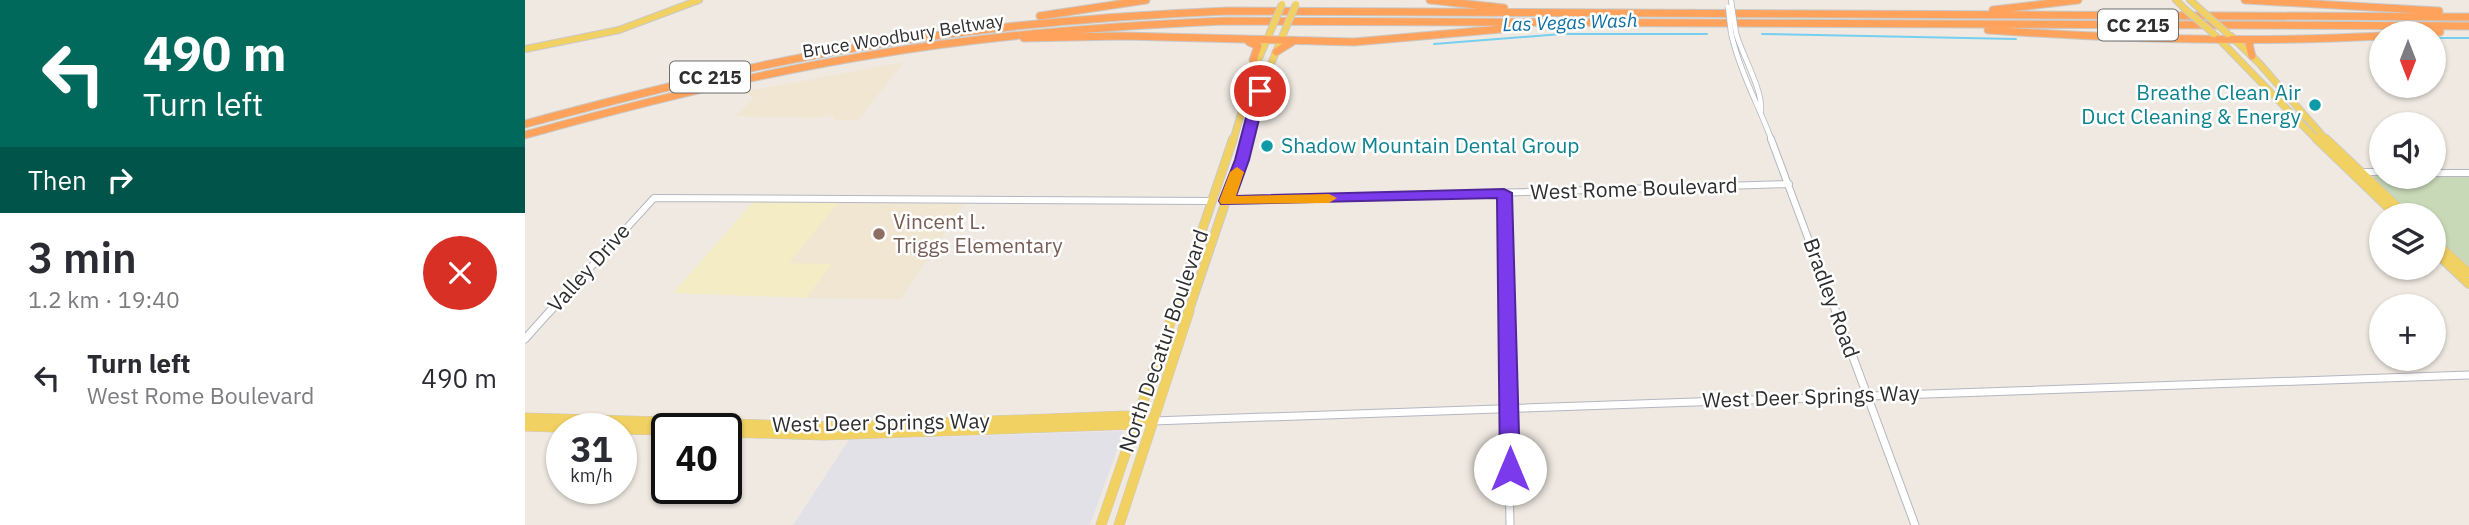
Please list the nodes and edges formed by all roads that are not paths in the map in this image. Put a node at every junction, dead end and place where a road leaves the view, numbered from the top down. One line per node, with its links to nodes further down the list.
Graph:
1 (691, 0): 29 (main road)
2 (699, 0): 29 (main road)
3 (1146, 0): 21 (highway)
4 (1430, 0): 12 (highway)
5 (1729, 0): 45 (street, Bradley Road, bridge)
6 (2078, 0): 13 (highway)
7 (2176, 0): 26 (main road, bridge)
8 (2190, 0): 27 (main road, bridge)
9 (2245, 0): 14 (highway)
10 (1283, 2): 22 (main road, North Decatur Boulevard, bridge)
11 (1297, 2): 23 (main road, North Decatur Boulevard, bridge)
12 (1597, 13): 13 (highway, Bruce Woodbury Beltway / CC 215); 21 (highway, Bruce Woodbury Beltway / CC 215)
13 (1888, 15): 14 (highway, Bruce Woodbury Beltway / CC 215)
14 (2469, 15)
15 (1609, 23): 16 (highway, Bruce Woodbury Beltway / CC 215); 24 (highway); 33 (highway, Bruce Woodbury Beltway / CC 215)
16 (1808, 24): 17 (highway, Bruce Woodbury Beltway / CC 215); 25 (highway)
17 (2469, 28): 18 (highway)
18 (2447, 30)
19 (2369, 36): 28 (highway)
20 (1237, 39): 22 (highway); 33 (highway); 34 (highway)
21 (897, 40): 35 (highway, Bruce Woodbury Beltway / CC 215)
22 (1266, 41): 23 (highway); 34 (main road, North Decatur Boulevard)
23 (1280, 41): 24 (highway); 31 (main road, North Decatur Boulevard)
24 (1297, 41): 31 (highway)
25 (2189, 41): 26 (highway); 30 (highway)
26 (2221, 41): 27 (highway); 30 (main road)
27 (2236, 41): 28 (highway); 32 (main road)
28 (2251, 41): 32 (highway)
29 (525, 47)
30 (2228, 48): 39 (main road)
31 (1276, 52): 38 (main road, North Decatur Boulevard)
32 (2252, 56): 40 (main road)
33 (839, 60): 36 (highway, Bruce Woodbury Beltway / CC 215)
34 (1256, 65): 37 (main road, North Decatur Boulevard)
35 (525, 124)
36 (525, 135)
37 (1228, 156): 38 (main road); 44 (main road, North Decatur Boulevard)
38 (1242, 157): 48 (main road, North Decatur Boulevard)
39 (2349, 172): 40 (street); 49 (main road)
40 (2359, 172): 41 (street); 50 (main road)
41 (2369, 172)
42 (2446, 173): 43 (street)
43 (2469, 173)
44 (1221, 177): 47 (main road, North Decatur Boulevard); 48 (main road)
45 (1789, 184): 46 (street, West Rome Boulevard); 60 (street, Bradley Road)
46 (1504, 193): 48 (street, West Rome Boulevard); 61 (street)
47 (1212, 201): 51 (main road); 58 (street, Valley Drive); 63 (main road, North Decatur Boulevard)
48 (1227, 201): 51 (main road, North Decatur Boulevard)
49 (2383, 203)
50 (2393, 203)
51 (1219, 222): 64 (main road, North Decatur Boulevard)
52 (2446, 252): 54 (main road)
53 (2446, 260): 54 (main road)
54 (2455, 260): 56 (main road)
55 (2446, 262): 57 (main road)
56 (2469, 273)
57 (2469, 284)
58 (525, 339)
59 (2469, 374): 60 (street, West Deer Springs Way)
60 (1867, 397): 61 (street, West Deer Springs Way); 71 (street, Bradley Road)
61 (1510, 407): 64 (street, West Deer Springs Way); 70 (street)
62 (525, 418): 63 (main road, West Deer Springs Way)
63 (1136, 420): 64 (main road, West Deer Springs Way); 67 (main road, West Deer Springs Way); 68 (main road, North Decatur Boulevard)
64 (1153, 421): 69 (main road, North Decatur Boulevard)
65 (525, 426): 66 (main road)
66 (546, 427)
67 (742, 432)
68 (1101, 525)
69 (1119, 525)
70 (1510, 525)
71 (1915, 525)

